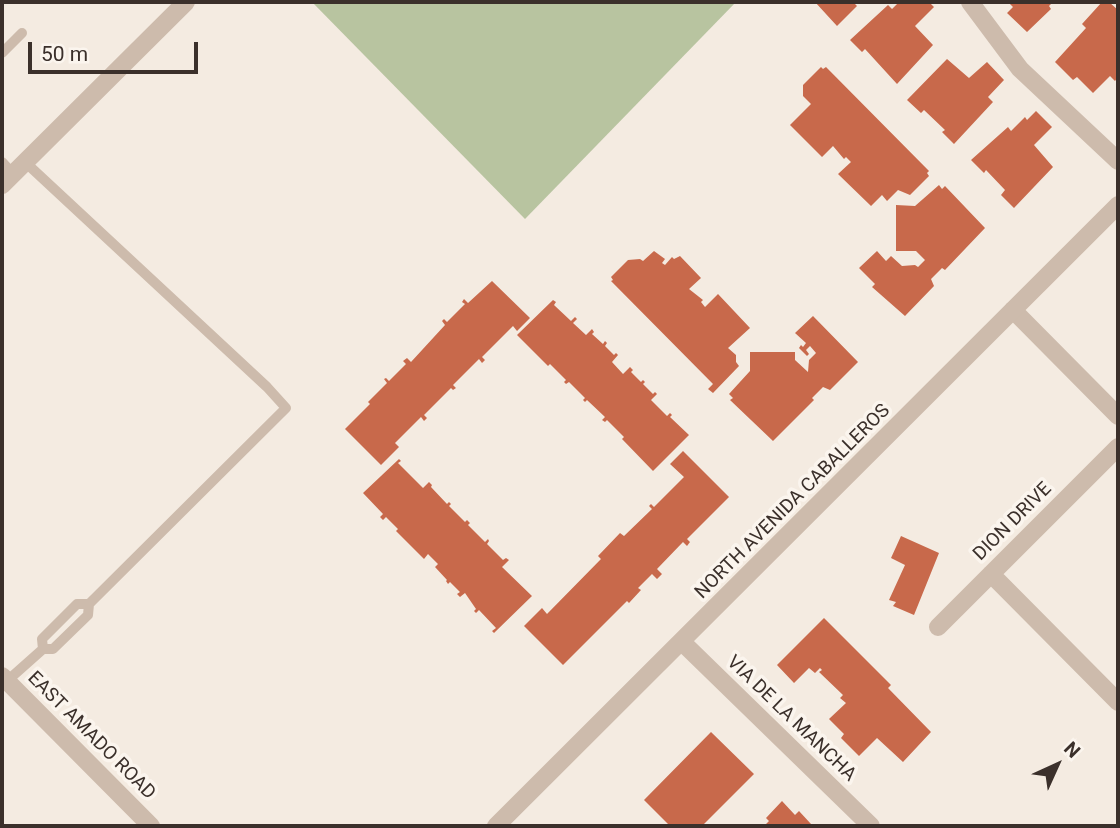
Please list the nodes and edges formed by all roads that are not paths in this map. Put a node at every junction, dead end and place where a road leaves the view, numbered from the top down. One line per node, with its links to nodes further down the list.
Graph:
1 (186, 2): 6 (street)
2 (970, 2): 5 (street)
3 (22, 33): 4 (lane)
4 (2, 53)
5 (1118, 161)
6 (10, 171): 14 (lane)
7 (1118, 205): 8 (street, NORTH AVENIDA CABALLEROS)
8 (1013, 310): 9 (street); 13 (street, NORTH AVENIDA CABALLEROS)
9 (1118, 415)
10 (1118, 447): 11 (street, DION DRIVE)
11 (991, 574): 12 (street, DION DRIVE); 15 (street)
12 (938, 627)
13 (682, 642): 17 (street, NORTH AVENIDA CABALLEROS); 18 (street, VIA DE LA MANCHA)
14 (4, 678): 16 (street, EAST AMADO ROAD)
15 (1118, 702)
16 (151, 826)
17 (496, 826)
18 (872, 826)

